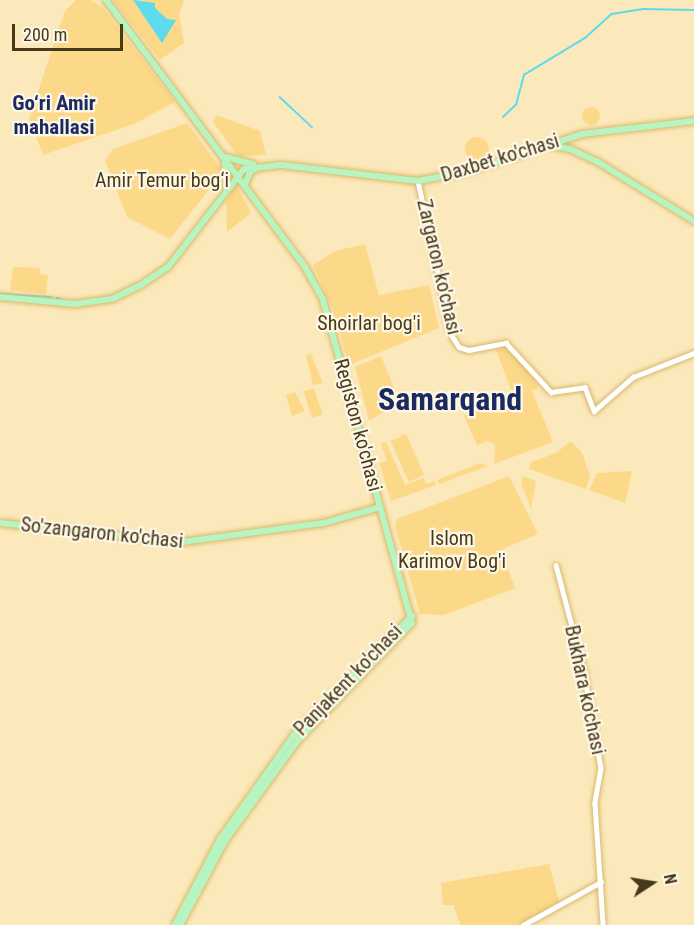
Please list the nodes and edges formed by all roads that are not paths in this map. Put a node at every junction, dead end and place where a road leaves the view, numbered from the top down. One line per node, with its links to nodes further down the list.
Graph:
1 (100, 0): 3 (main road, Registon ko'chasi)
2 (106, 0): 3 (main road, Registon ko'chasi)
3 (113, 12): 6 (main road, Registon ko'chasi)
4 (694, 121): 5 (main road, Daxbet ko'chasi)
5 (545, 145): 9 (main road, Daxbet ko'chasi); 12 (main road)
6 (224, 156): 7 (main road); 8 (main road, Registon ko'chasi); 11 (main road)
7 (263, 165): 8 (main road, Daxbet ko'chasi); 9 (main road, Daxbet ko'chasi); 10 (main road)
8 (237, 175): 10 (main road, Registon ko'chasi); 11 (main road)
9 (418, 181): 14 (street, Zargaron ko'chasi)
10 (245, 184): 15 (main road, Registon ko'chasi)
11 (225, 189): 13 (main road)
12 (694, 221)
13 (0, 297)
14 (694, 353)
15 (380, 507): 16 (main road, So'zangaron ko'chasi); 18 (main road, Registon ko'chasi)
16 (0, 523)
17 (556, 565): 19 (street, Bukhara ko'chasi)
18 (412, 616): 20 (main road, Panjakent ko'chasi); 21 (main road, Panjakent ko'chasi)
19 (601, 882): 22 (street); 23 (street, Bukhara ko'chasi)
20 (175, 925)
21 (180, 925)
22 (523, 925)
23 (603, 925)

